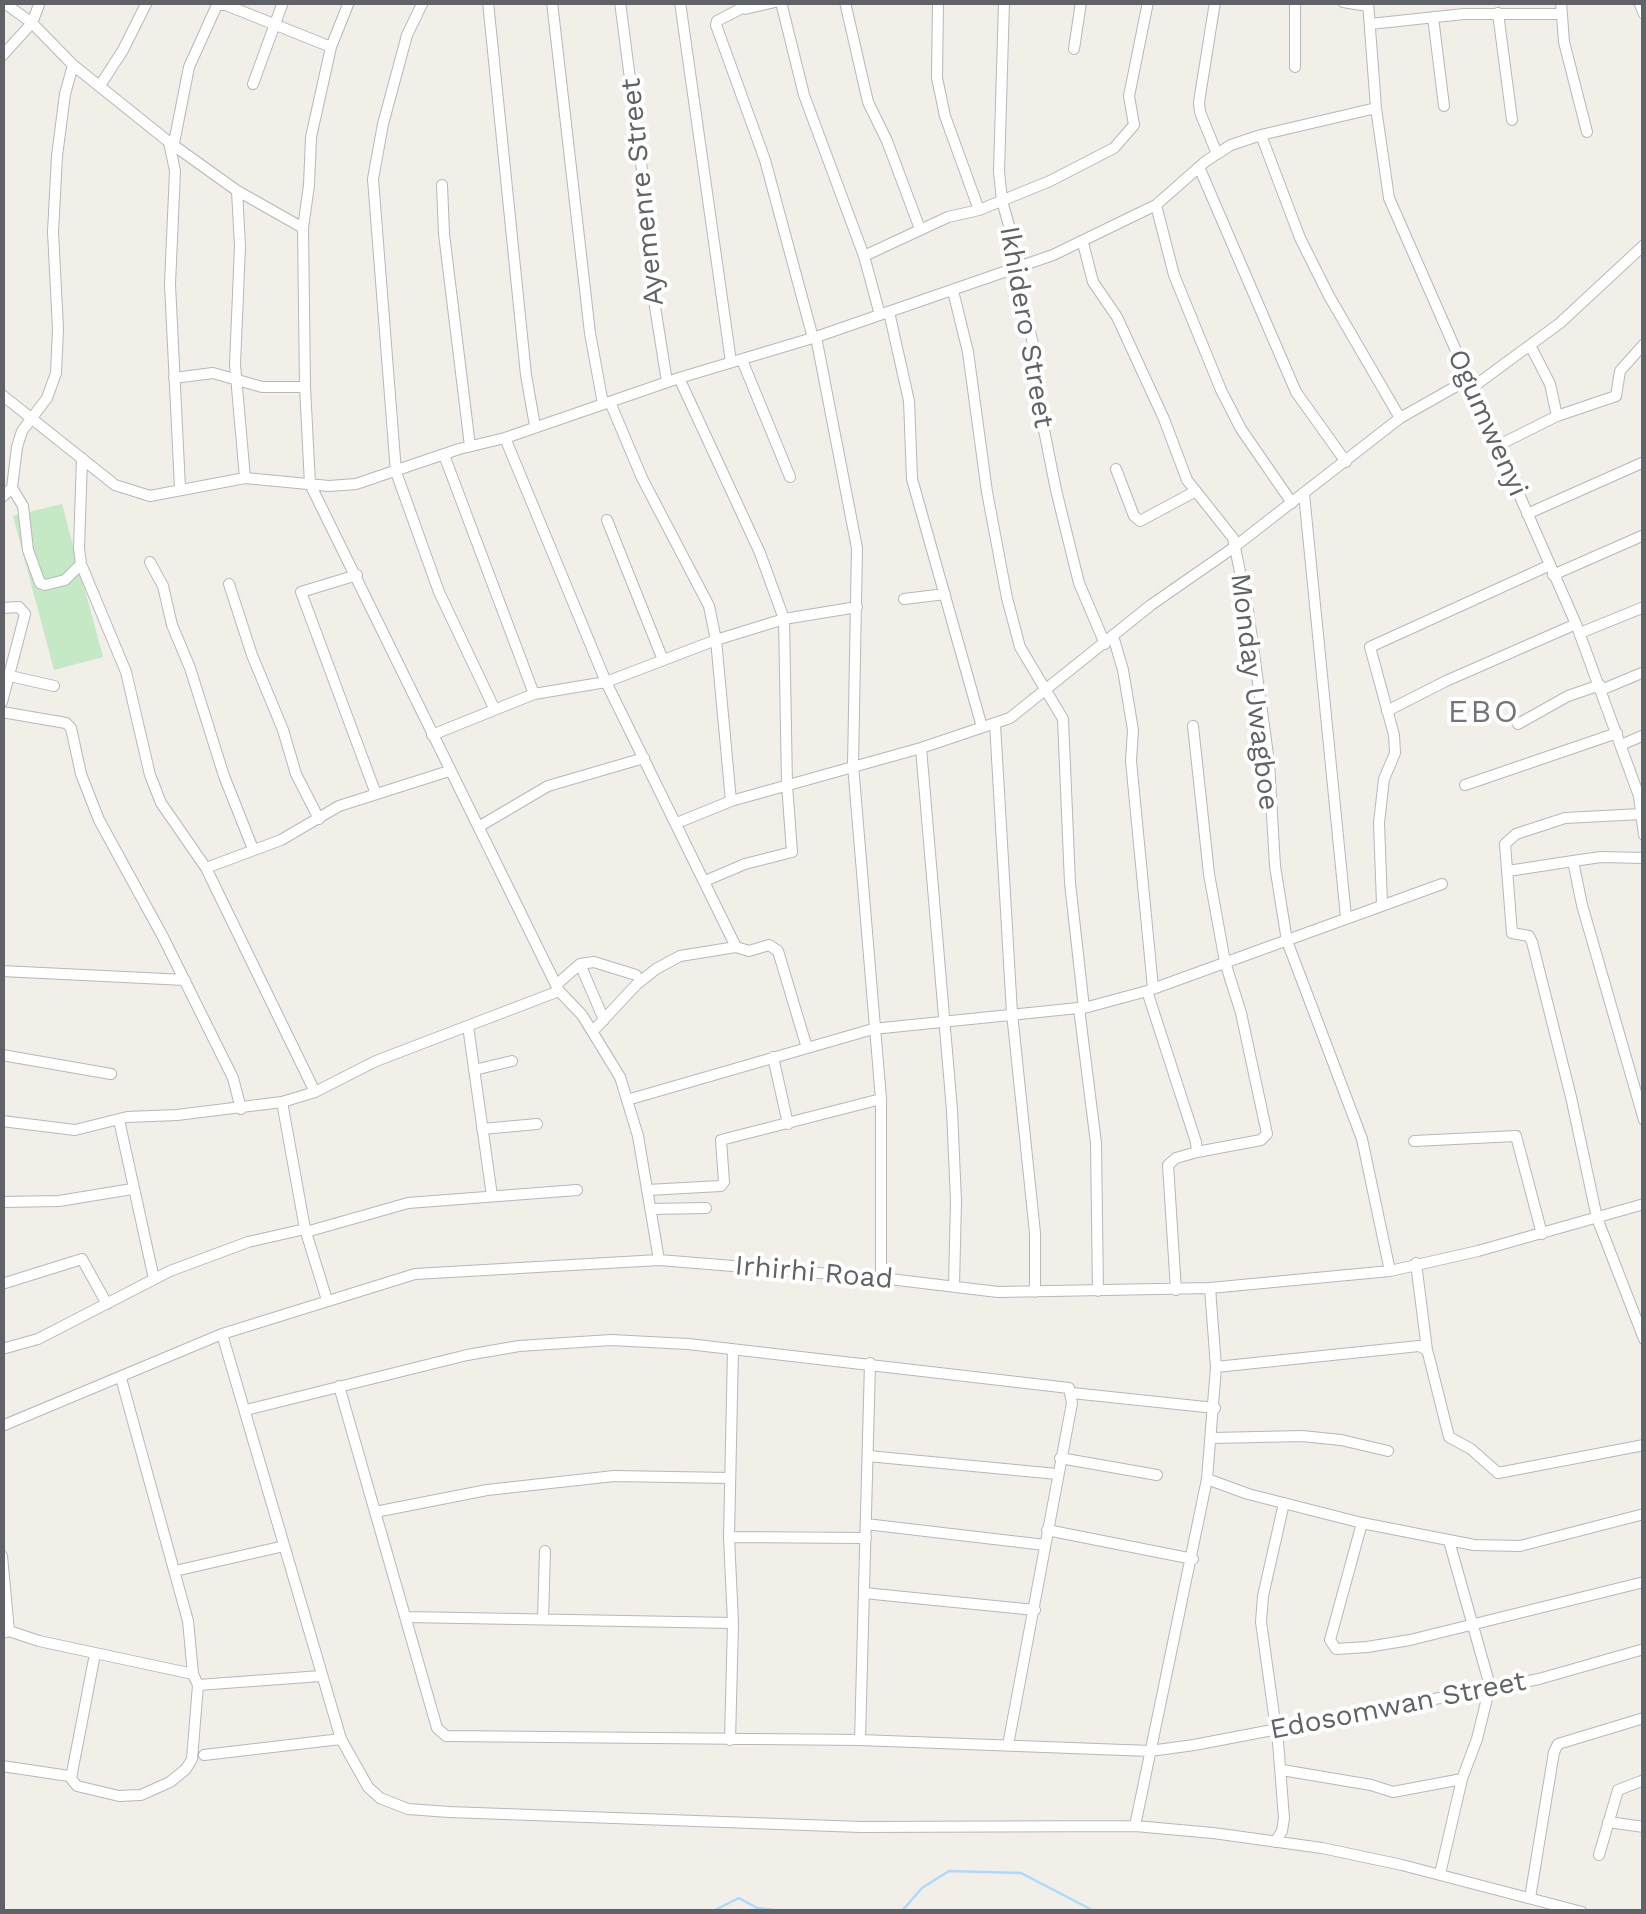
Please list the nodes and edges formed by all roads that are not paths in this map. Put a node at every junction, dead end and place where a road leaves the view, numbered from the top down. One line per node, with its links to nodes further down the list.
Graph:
1 (3, 2): 28 (street)
2 (40, 2): 28 (street)
3 (147, 2): 36 (street)
4 (282, 2): 30 (street)
5 (349, 2): 31 (street)
6 (422, 2): 82 (street)
7 (488, 2): 73 (street)
8 (552, 2): 69 (street)
9 (620, 2): 65 (street, Ayemenre Street)
10 (680, 2): 62 (street)
11 (778, 2): 23 (street); 55 (street)
12 (845, 2): 52 (street)
13 (938, 2): 50 (street)
14 (1004, 2): 48 (street, Ikhidero Street)
15 (1081, 2): 32 (street)
16 (1148, 2): 48 (street)
17 (1214, 2): 44 (street)
18 (1295, 2): 35 (street)
19 (1343, 2): 22 (street)
20 (1639, 2): 26 (street)
21 (216, 4): 30 (street); 43 (street)
22 (1368, 4): 29 (street, Ogumwenyi)
23 (741, 5): 59 (street)
24 (1561, 8): 25 (street); 41 (street)
25 (1498, 14): 27 (street); 40 (street)
26 (1644, 14)
27 (1433, 18): 29 (street); 38 (street)
28 (32, 23): 33 (street); 34 (street)
29 (1370, 24): 39 (street, Ogumwenyi)
30 (275, 27): 31 (street); 37 (street)
31 (331, 47): 51 (street)
32 (1074, 49)
33 (2, 56)
34 (73, 65): 36 (street); 72 (street)
35 (1295, 67)
36 (101, 84): 43 (street)
37 (253, 84)
38 (1444, 106)
39 (1376, 108): 42 (street); 66 (street, Ogumwenyi)
40 (1512, 120)
41 (1588, 132)
42 (1261, 135): 44 (street); 71 (street)
43 (171, 142): 47 (street); 63 (street)
44 (1217, 154): 45 (street)
45 (1200, 167): 49 (street); 79 (street)
46 (442, 185): 75 (street)
47 (236, 190): 51 (street); 64 (street)
48 (1002, 201): 50 (street); 56 (street, Ikhidero Street)
49 (1156, 206): 53 (street); 91 (street)
50 (979, 210): 52 (street)
51 (304, 228): 67 (street)
52 (920, 229): 55 (street)
53 (1083, 243): 56 (street); 88 (street, Monday Uwagboe)
54 (1644, 245): 61 (street)
55 (864, 256): 58 (street)
56 (1016, 267): 57 (street); 109 (street, Ikhidero Street)
57 (953, 291): 58 (street); 115 (street)
58 (885, 314): 59 (street); 101 (street)
59 (814, 337): 62 (street); 103 (street)
60 (1644, 344): 70 (street)
61 (1530, 345): 66 (street); 70 (street)
62 (736, 361): 65 (street); 83 (street)
63 (174, 378): 64 (street); 87 (street)
64 (235, 378): 67 (street); 84 (street)
65 (673, 380): 69 (street); 106 (street, Ayemenre Street)
66 (1471, 383): 71 (street); 76 (street, Ogumwenyi)
67 (304, 387): 85 (street)
68 (2, 394): 72 (street)
69 (607, 403): 73 (street); 108 (street)
70 (1557, 416): 76 (street)
71 (1400, 418): 79 (street)
72 (29, 419): 78 (street); 86 (street)
73 (535, 426): 74 (street)
74 (506, 438): 75 (street); 113 (street)
75 (470, 446): 77 (street)
76 (1497, 446): 92 (street, Ogumwenyi)
77 (444, 455): 82 (street); 117 (street)
78 (82, 458): 87 (street); 97 (street)
79 (1346, 462): 89 (street)
80 (1644, 462): 92 (street)
81 (1116, 469): 88 (street)
82 (396, 472): 85 (street); 119 (street)
83 (790, 477)
84 (244, 478): 85 (street); 87 (street)
85 (310, 484): 99 (street)
86 (12, 488): 90 (street); 97 (street)
87 (180, 488)
88 (1196, 491): 95 (street, Monday Uwagboe)
89 (1304, 494): 91 (street); 150 (street)
90 (2, 498)
91 (1292, 503): 95 (street)
92 (1527, 514): 98 (street, Ogumwenyi)
93 (607, 520): 110 (street)
94 (1644, 535): 98 (street)
95 (1234, 548): 109 (street); 151 (street, Monday Uwagboe)
96 (150, 562): 142 (street)
97 (81, 564): 145 (street)
98 (1551, 570): 107 (street, Ogumwenyi); 120 (street)
99 (357, 575): 126 (street); 135 (street)
100 (229, 584): 138 (street)
101 (945, 594): 102 (street); 125 (street)
102 (904, 598)
103 (857, 607): 106 (street); 131 (street)
104 (1644, 607): 107 (street)
105 (2, 608): 112 (street)
106 (784, 619): 108 (street); 133 (street, Ayemenre Street)
107 (1578, 628): 116 (street, Ogumwenyi); 120 (street)
108 (716, 640): 110 (street); 136 (street)
109 (1109, 640): 115 (street); 159 (street, Ikhidero Street)
110 (663, 660): 113 (street)
111 (1644, 672): 116 (street)
112 (10, 676): 114 (street); 118 (street)
113 (606, 682): 117 (street); 130 (street)
114 (54, 686)
115 (1047, 687): 122 (street); 160 (street)
116 (1600, 687): 123 (street); 128 (street, Ogumwenyi)
117 (534, 694): 119 (street)
118 (2, 702)
119 (494, 708): 126 (street)
120 (1387, 711): 149 (street)
121 (2, 712): 157 (street)
122 (995, 724): 125 (street); 161 (street)
123 (1518, 724)
124 (1193, 726): 153 (street)
125 (982, 727): 129 (street)
126 (432, 735): 132 (street)
127 (1644, 735): 128 (street)
128 (1619, 739): 134 (street); 137 (street, Ogumwenyi)
129 (920, 748): 131 (street); 163 (street)
130 (644, 758): 139 (street); 140 (street)
131 (853, 765): 133 (street); 165 (street)
132 (449, 772): 135 (street); 140 (street)
133 (787, 785): 136 (street); 147 (street, Ayemenre Street)
134 (1464, 785)
135 (376, 794): 138 (street)
136 (731, 801): 139 (street)
137 (1641, 814): 141 (street, Ogumwenyi); 146 (street)
138 (318, 819): 142 (street)
139 (678, 823): 147 (street)
140 (480, 826): 158 (street)
141 (1644, 835)
142 (254, 849): 145 (street)
143 (1644, 858): 144 (street)
144 (1573, 861): 146 (street); 179 (street)
145 (206, 868): 173 (street)
146 (1508, 870): 194 (street)
147 (705, 881): 152 (street)
148 (1442, 884): 149 (street)
149 (1382, 904): 150 (street)
150 (1346, 917): 151 (street)
151 (1287, 941): 153 (street); 199 (street, Monday Uwagboe)
152 (736, 947): 162 (street); 167 (street)
153 (1225, 962): 159 (street); 185 (street)
154 (580, 964): 156 (street); 158 (street); 162 (street)
155 (2, 972): 157 (street)
156 (636, 975)
157 (184, 980): 177 (street)
158 (558, 988): 164 (street); 166 (street)
159 (1150, 990): 160 (street); 185 (street, Ikhidero Street)
160 (1082, 1008): 161 (street); 206 (street)
161 (1012, 1012): 163 (street); 207 (street)
162 (604, 1020): 166 (street)
163 (942, 1022): 165 (street); 203 (street)
164 (468, 1026): 171 (street); 173 (street)
165 (874, 1029): 167 (street); 174 (street)
166 (594, 1032): 175 (street)
167 (806, 1048): 169 (street)
168 (2, 1055): 172 (street)
169 (774, 1057): 175 (street); 182 (street)
170 (512, 1061): 171 (street)
171 (474, 1070): 183 (street)
172 (111, 1074)
173 (315, 1092): 176 (street)
174 (881, 1099): 182 (street); 200 (street)
175 (627, 1100): 188 (street)
176 (282, 1102): 177 (street); 195 (street)
177 (240, 1109): 178 (street)
178 (119, 1120): 180 (street); 186 (street)
179 (1644, 1120)
180 (2, 1122)
181 (537, 1124): 183 (street)
182 (788, 1124): 188 (street)
183 (482, 1130): 189 (street)
184 (1414, 1141): 196 (street)
185 (1196, 1152): 205 (street)
186 (132, 1190): 190 (street); 201 (street)
187 (577, 1190): 189 (street)
188 (647, 1190): 193 (street)
189 (492, 1196): 195 (street)
190 (2, 1202)
191 (1644, 1204): 194 (street, Irhirhi Road)
192 (706, 1208): 193 (street)
193 (650, 1209): 197 (street)
194 (1597, 1218): 196 (street, Irhirhi Road); 211 (street)
195 (306, 1230): 201 (street); 208 (street)
196 (1542, 1234): 198 (street, Irhirhi Road)
197 (659, 1260): 200 (street, Irhirhi Road); 208 (street, Irhirhi Road)
198 (1416, 1263): 199 (street, Irhirhi Road); 214 (street)
199 (1390, 1271): 204 (street, Irhirhi Road)
200 (881, 1278): 203 (street, Irhirhi Road)
201 (154, 1279): 209 (street)
202 (2, 1284): 209 (street)
203 (954, 1286): 207 (street, Irhirhi Road)
204 (1210, 1288): 205 (street, Irhirhi Road); 216 (street)
205 (1176, 1290): 206 (street, Irhirhi Road)
206 (1098, 1291): 207 (street, Irhirhi Road)
207 (1036, 1292)
208 (326, 1300): 210 (street, Irhirhi Road)
209 (107, 1304): 212 (street)
210 (222, 1334): 217 (street, Irhirhi Road); 221 (street)
211 (1644, 1339)
212 (2, 1349)
213 (733, 1349): 215 (street); 218 (street); 230 (street)
214 (1427, 1350): 216 (street); 224 (street)
215 (870, 1364): 219 (street); 226 (street)
216 (1216, 1367): 220 (street)
217 (121, 1378): 222 (street, Irhirhi Road); 246 (street)
218 (338, 1386): 221 (street); 233 (street)
219 (1072, 1393): 220 (street); 227 (street)
220 (1215, 1408): 223 (street)
221 (246, 1410): 242 (street)
222 (2, 1426)
223 (1212, 1438): 225 (street); 231 (street)
224 (1644, 1445)
225 (1388, 1451)
226 (868, 1456): 228 (street); 236 (street)
227 (1060, 1458): 228 (street); 229 (street)
228 (1057, 1474): 237 (street)
229 (1157, 1475)
230 (730, 1478): 233 (street); 238 (street)
231 (1208, 1478): 232 (street); 245 (street)
232 (1284, 1503): 235 (street); 261 (street)
233 (375, 1512): 250 (street)
234 (1644, 1514): 240 (street)
235 (1362, 1523): 240 (street); 253 (street)
236 (866, 1524): 239 (street); 241 (street)
237 (1048, 1530): 241 (street); 245 (street)
238 (729, 1537): 239 (street); 252 (street)
239 (866, 1538): 248 (street)
240 (1450, 1541): 253 (street)
241 (1045, 1545): 249 (street)
242 (284, 1546): 246 (street); 257 (street)
243 (545, 1551): 251 (street)
244 (2, 1556): 254 (street)
245 (1192, 1559): 266 (street)
246 (176, 1571): 258 (street)
247 (1644, 1582): 253 (street)
248 (864, 1594): 249 (street); 264 (street)
249 (1035, 1610): 265 (street)
250 (407, 1617): 251 (street); 263 (street, Edosomwan Street)
251 (543, 1620): 252 (street)
252 (733, 1623): 263 (street)
253 (1472, 1624): 259 (street)
254 (6, 1632): 256 (street)
255 (1644, 1648): 259 (street, Edosomwan Street)
256 (95, 1654): 258 (street); 270 (street)
257 (321, 1676): 258 (street); 262 (street)
258 (195, 1680): 270 (street)
259 (1490, 1686): 261 (street, Edosomwan Street); 271 (street)
260 (1644, 1718): 279 (street)
261 (1277, 1729): 266 (street, Edosomwan Street); 269 (street)
262 (341, 1740): 267 (street); 274 (street)
263 (730, 1740): 264 (street, Edosomwan Street)
264 (860, 1740): 265 (street, Edosomwan Street)
265 (1008, 1745): 266 (street, Edosomwan Street)
266 (1150, 1751): 274 (street)
267 (204, 1755)
268 (2, 1766): 270 (street)
269 (1282, 1770): 271 (street); 276 (street)
270 (70, 1778)
271 (1462, 1780): 278 (street)
272 (1644, 1780): 273 (street)
273 (1608, 1822): 275 (street); 277 (street)
274 (1135, 1826): 276 (street)
275 (1644, 1826)
276 (1275, 1842): 278 (street)
277 (1598, 1855)
278 (1440, 1874): 279 (street)
279 (1530, 1898): 280 (street)
280 (1582, 1912)

